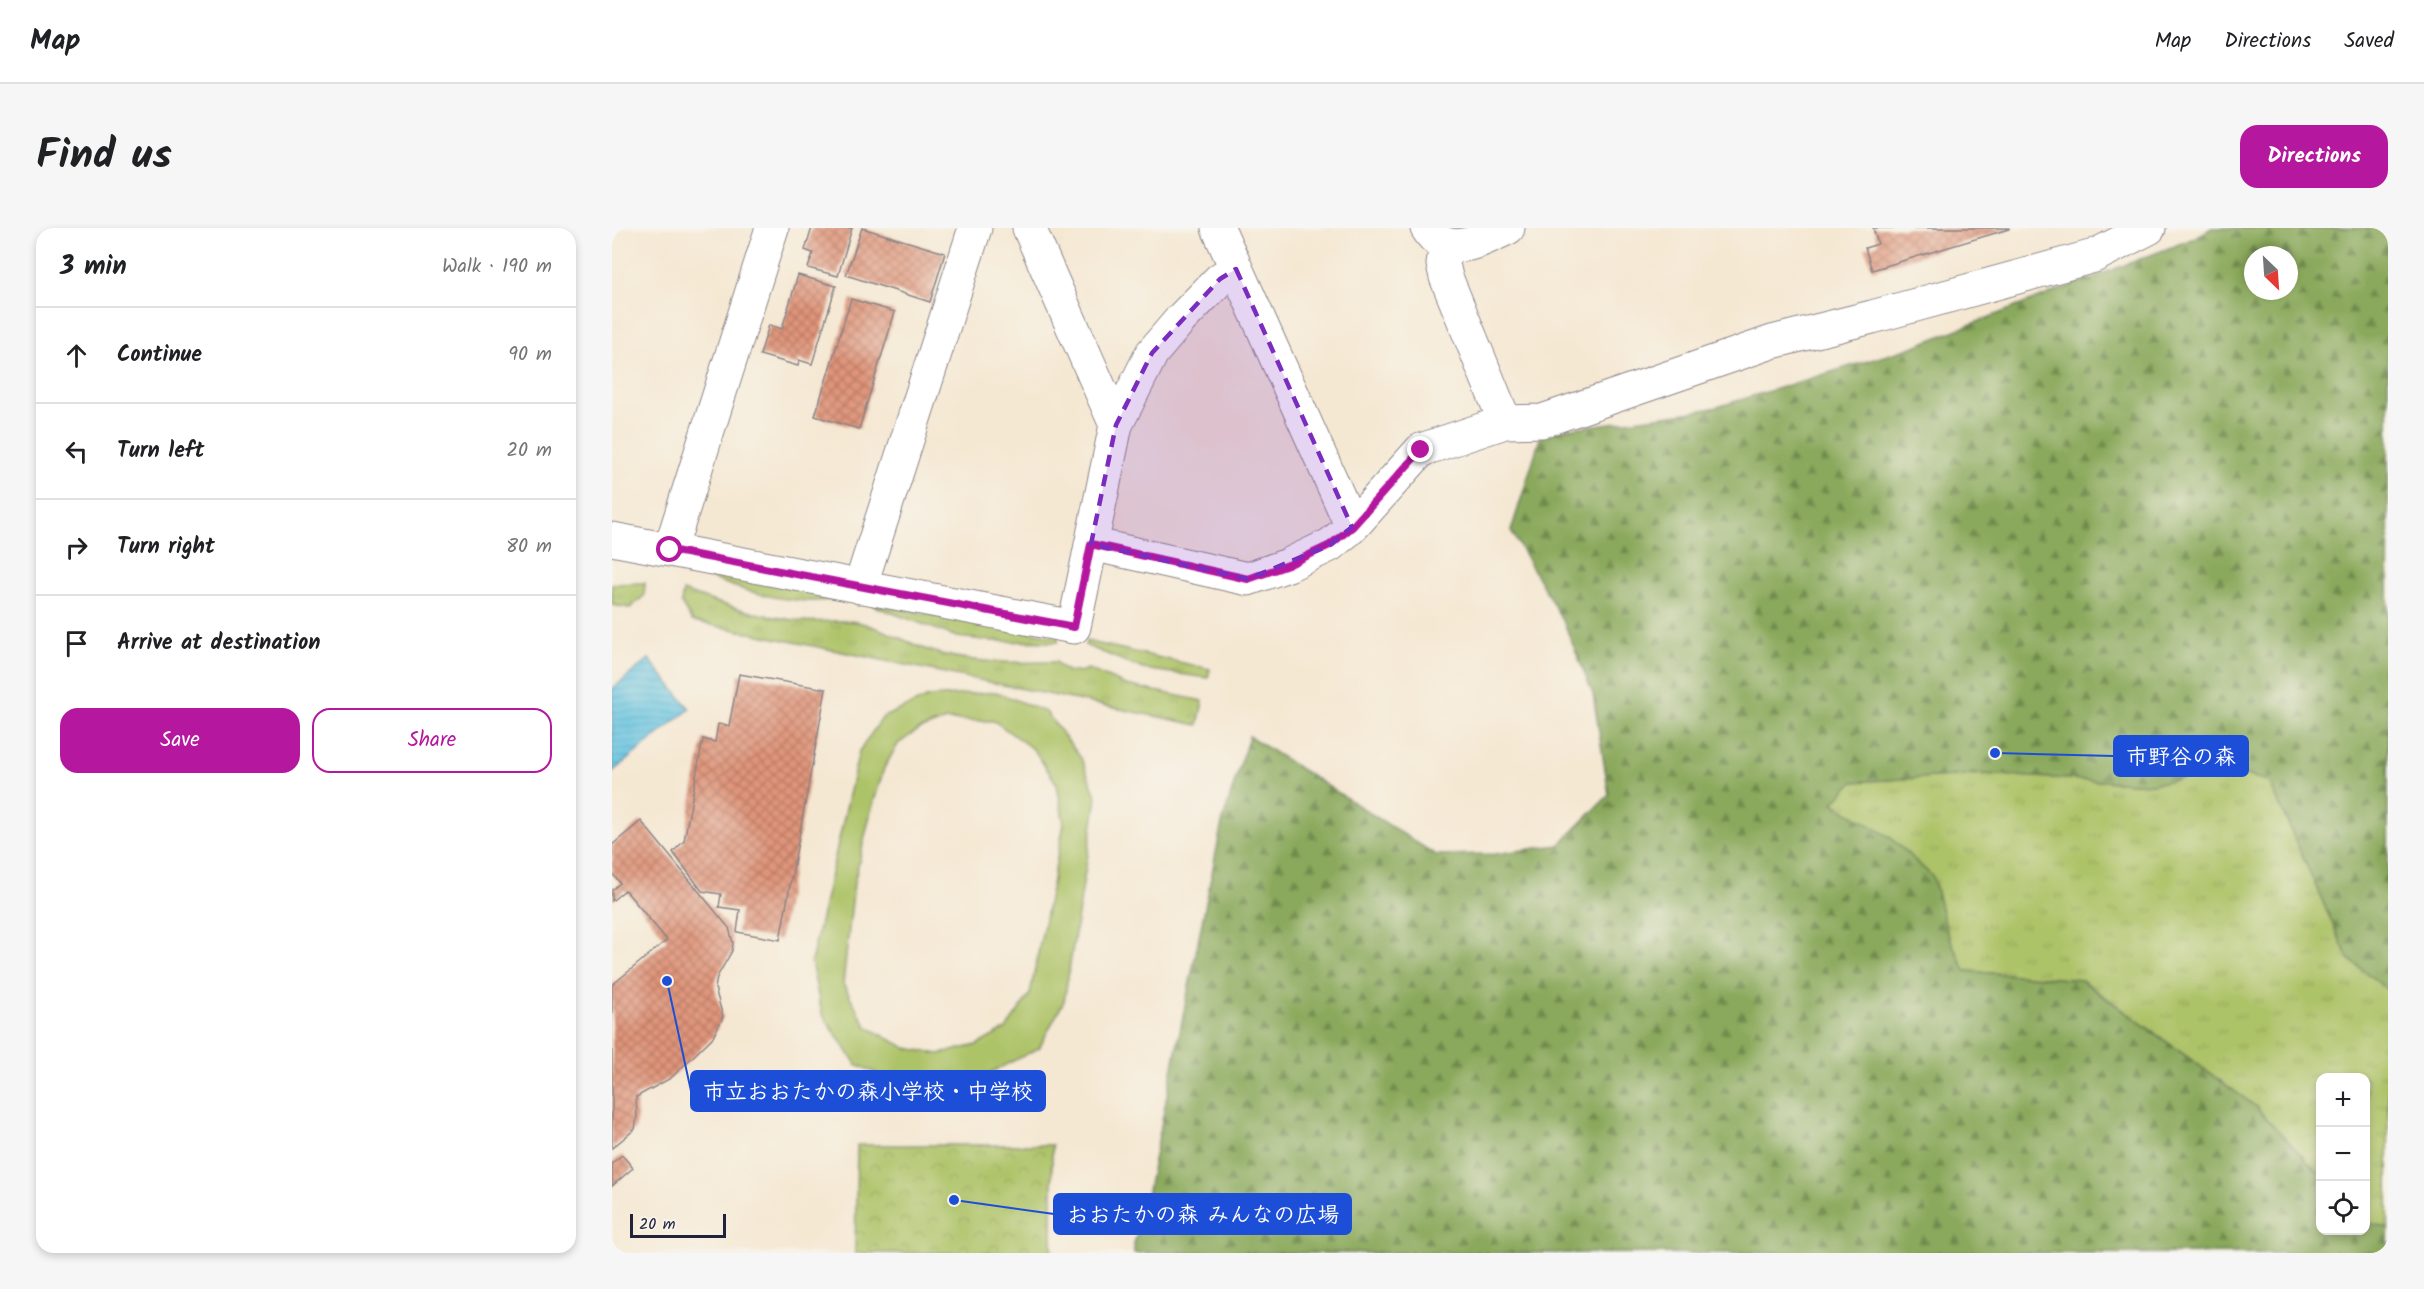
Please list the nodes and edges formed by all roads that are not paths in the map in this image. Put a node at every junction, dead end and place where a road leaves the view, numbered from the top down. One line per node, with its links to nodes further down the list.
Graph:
1 (772, 228): 14 (street)
2 (975, 228): 15 (street)
3 (1029, 228): 10 (street)
4 (1218, 228): 8 (street)
5 (1508, 228): 7 (street)
6 (2149, 228): 9 (street)
7 (1436, 237): 9 (street)
8 (1236, 269): 10 (street); 11 (street)
9 (1505, 422): 11 (street)
10 (1116, 425): 13 (street)
11 (1352, 527): 13 (street)
12 (612, 539): 14 (street)
13 (1091, 544): 15 (street)
14 (670, 550): 15 (street)
15 (860, 587)

